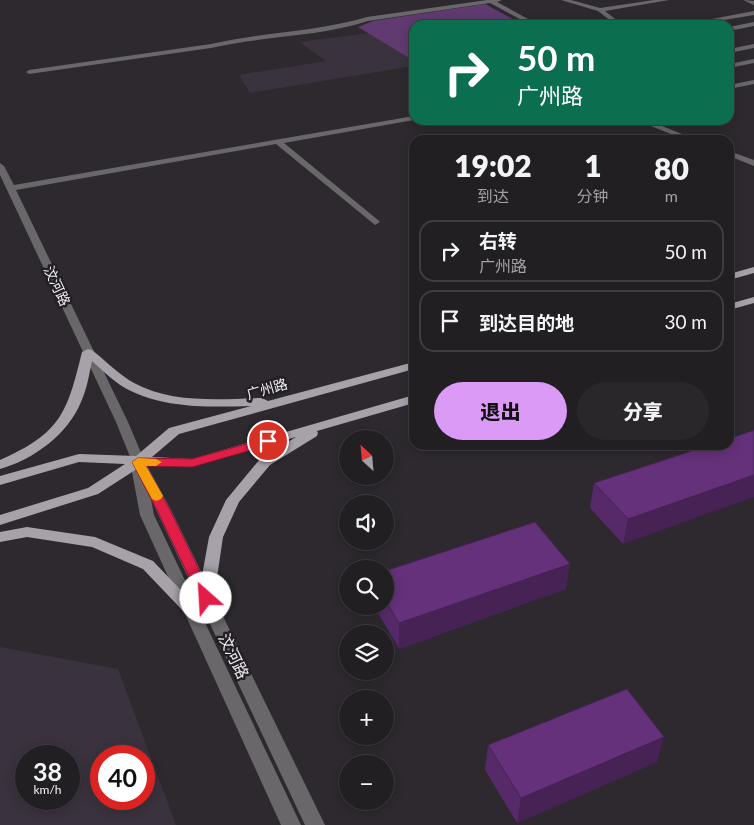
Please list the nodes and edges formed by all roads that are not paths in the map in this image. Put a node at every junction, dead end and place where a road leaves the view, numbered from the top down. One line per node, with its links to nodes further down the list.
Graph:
1 (499, 0): 5 (street)
2 (564, 0): 7 (street)
3 (666, 0): 7 (street)
4 (747, 0): 6 (street)
5 (490, 1): 9 (street); 20 (street)
6 (754, 3)
7 (600, 10): 10 (street)
8 (754, 13): 11 (street)
9 (526, 20)
10 (613, 20)
11 (713, 20)
12 (754, 24): 13 (street)
13 (734, 28)
14 (734, 43): 16 (street)
15 (754, 46): 16 (street)
16 (746, 48): 17 (street)
17 (734, 50)
18 (754, 61): 19 (street)
19 (734, 65)
20 (28, 72)
21 (754, 82): 22 (street)
22 (734, 86)
23 (409, 119): 26 (street)
24 (653, 125): 25 (street)
25 (680, 135)
26 (278, 142): 30 (street); 31 (street)
27 (734, 155): 28 (street)
28 (754, 163)
29 (0, 166): 30 (street, 汶河路)
30 (12, 188): 36 (street, 汶河路)
31 (375, 222)
32 (754, 270): 33 (main road)
33 (734, 276)
34 (754, 300): 35 (main road)
35 (734, 306)
36 (88, 352): 39 (main road); 41 (street, 汶河路); 42 (main road)
37 (409, 366): 39 (main road, 广州路)
38 (409, 400): 40 (main road)
39 (282, 401): 41 (main road, 广州路)
40 (325, 425): 41 (main road); 46 (main road)
41 (138, 462): 43 (main road); 44 (main road, 广州路); 46 (street, 汶河路); 47 (street, 汶河路)
42 (0, 465)
43 (0, 481)
44 (0, 520)
45 (0, 537): 47 (main road)
46 (206, 598): 49 (street, 汶河路)
47 (191, 609): 48 (street, 汶河路)
48 (291, 825)
49 (315, 825)

